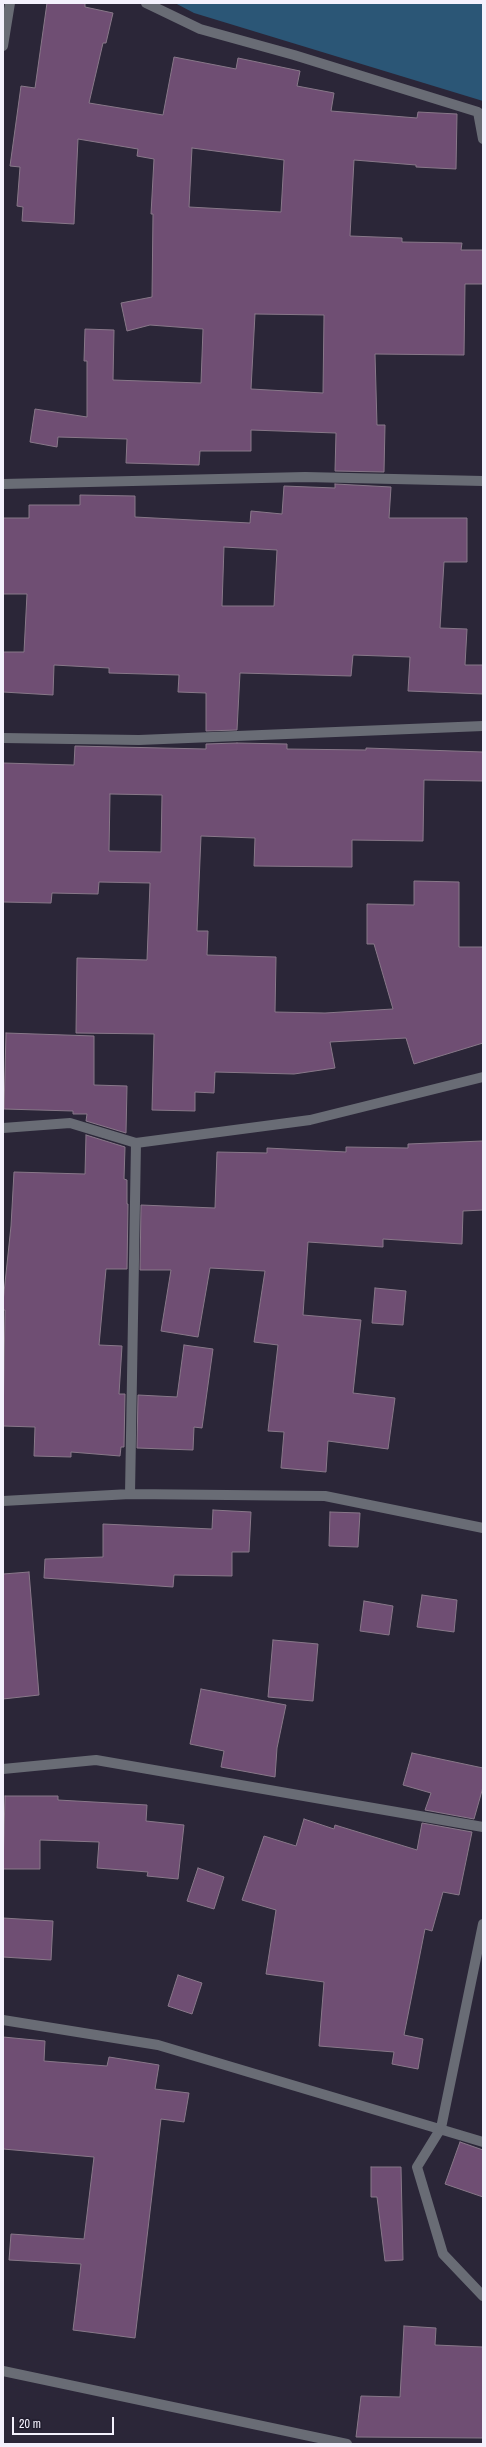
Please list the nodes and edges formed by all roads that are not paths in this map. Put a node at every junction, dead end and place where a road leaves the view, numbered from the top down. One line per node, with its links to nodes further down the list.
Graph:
1 (10, 3): 3 (street)
2 (146, 3): 4 (street)
3 (3, 46)
4 (483, 139)
5 (483, 481): 6 (street)
6 (3, 484)
7 (483, 726): 8 (street)
8 (3, 738)
9 (483, 1077): 11 (street)
10 (3, 1128): 11 (street)
11 (136, 1143): 12 (street)
12 (130, 1494): 13 (street); 14 (street)
13 (3, 1501)
14 (483, 1528)
15 (3, 1770): 16 (street)
16 (483, 1827)
17 (483, 1924): 19 (street)
18 (3, 2020): 19 (street)
19 (441, 2128): 20 (street); 21 (street)
20 (483, 2142)
21 (483, 2296)
22 (3, 2371): 23 (street)
23 (347, 2444)

